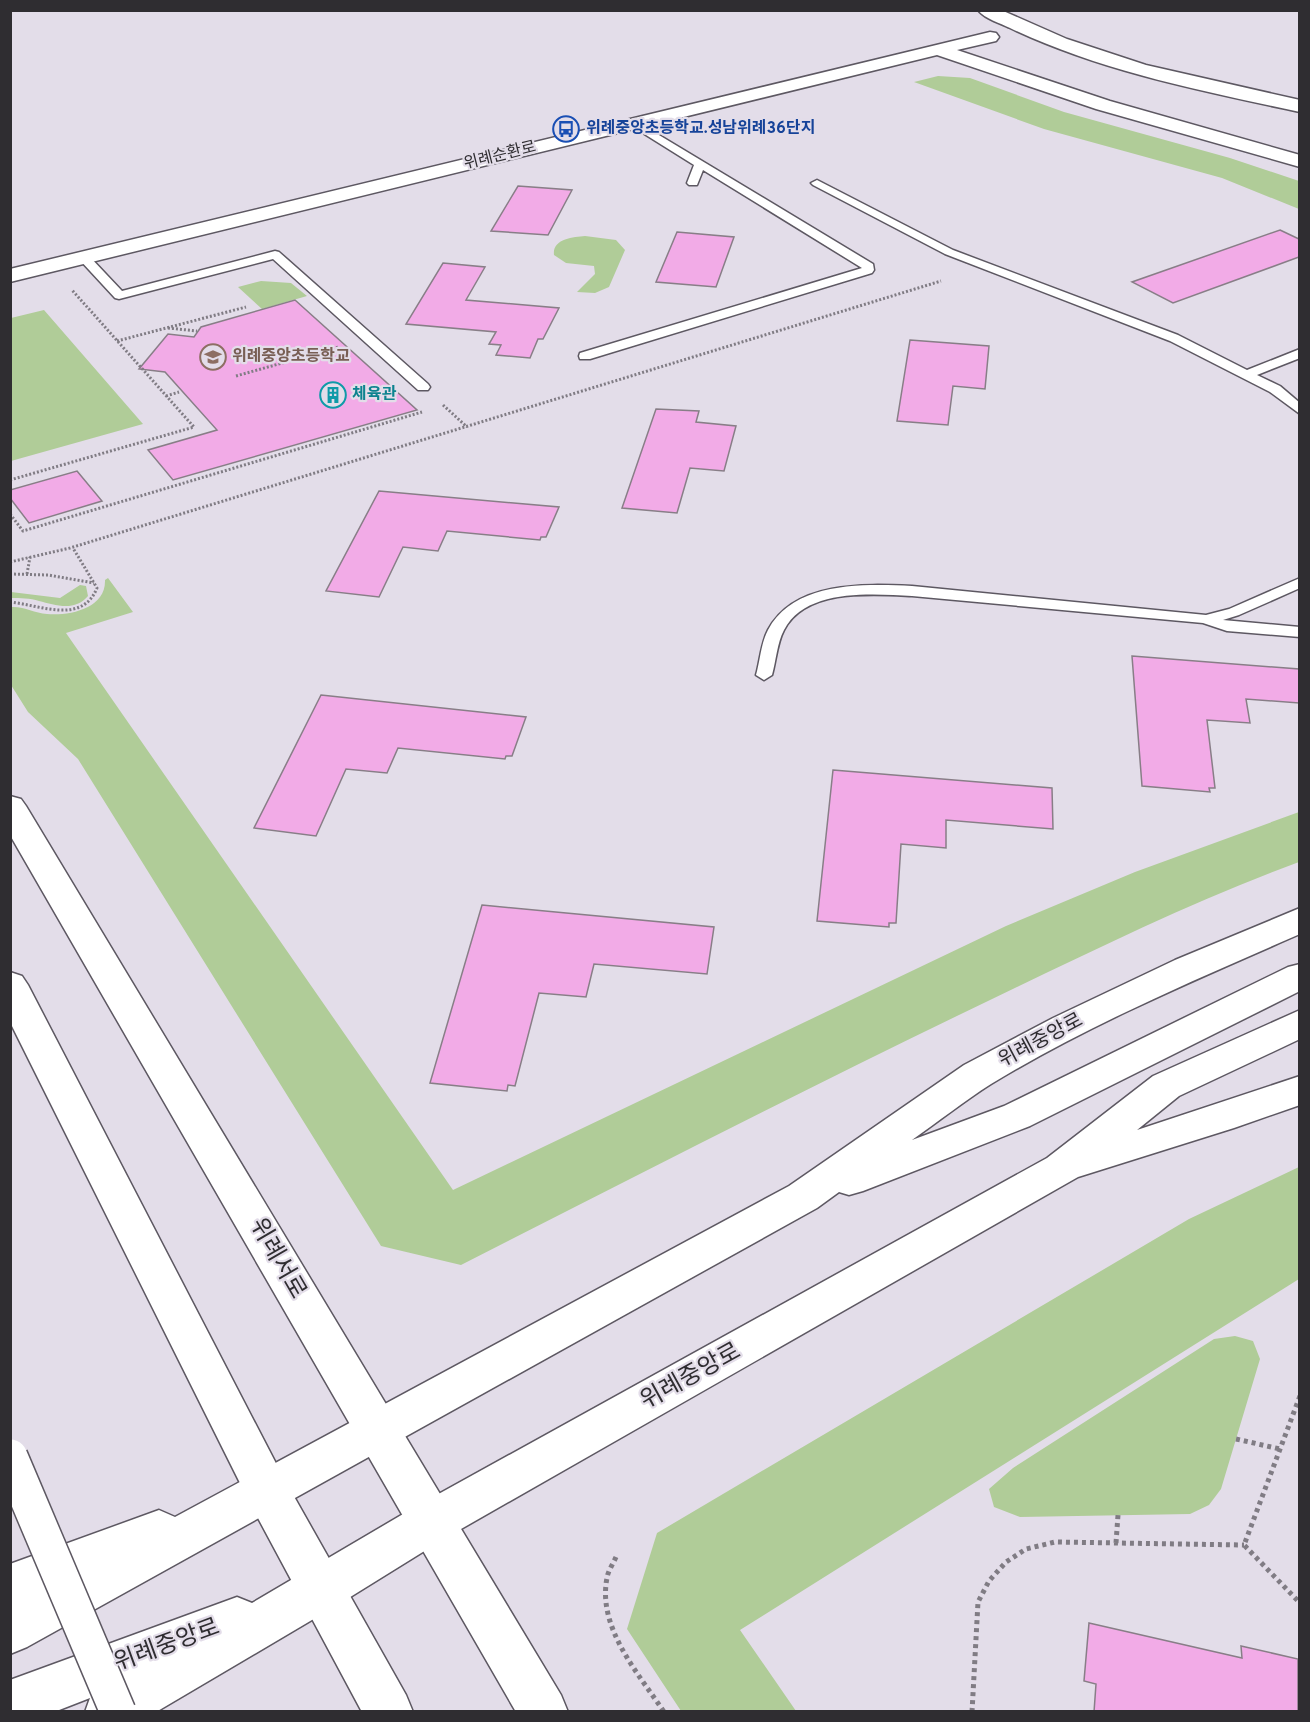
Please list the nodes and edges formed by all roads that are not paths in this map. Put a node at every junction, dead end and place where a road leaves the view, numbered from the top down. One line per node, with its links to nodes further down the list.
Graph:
1 (986, 10): 6 (main road)
2 (990, 37): 3 (main road, 위례순환로)
3 (938, 50): 7 (main road, 위례순환로); 8 (main road)
4 (1164, 57): 5 (main road)
5 (1299, 88)
6 (1299, 106)
7 (634, 123): 9 (lane); 12 (main road, 위례순환로)
8 (1299, 161)
9 (700, 164): 10 (lane); 15 (lane)
10 (693, 183)
11 (817, 183): 16 (lane)
12 (84, 258): 13 (main road, 위례순환로); 17 (lane)
13 (10, 276)
14 (1299, 353): 16 (lane)
15 (585, 356)
16 (1247, 374): 18 (lane)
17 (423, 387)
18 (1299, 410)
19 (1299, 582): 21 (lane)
20 (1299, 590): 21 (lane)
21 (1272, 596): 22 (lane); 23 (lane)
22 (1205, 620): 23 (lane); 24 (lane)
23 (1299, 632)
24 (764, 675)
25 (10, 806): 33 (main road, 위례서로)
26 (1299, 920): 32 (main road, 위례중앙로)
27 (1299, 976): 32 (main road, 위례중앙로)
28 (10, 986): 35 (main road)
29 (1299, 1023): 31 (main road, 위례중앙로)
30 (1299, 1090): 31 (main road, 위례중앙로)
31 (1061, 1169): 36 (main road, 위례중앙로)
32 (803, 1197): 33 (main road, 위례중앙로)
33 (377, 1430): 35 (main road, 위례중앙로); 36 (main road, 위례서로)
34 (10, 1457): 42 (street, bridge)
35 (267, 1491): 37 (main road, 위례중앙로); 38 (main road); 39 (main road, 위례중앙로)
36 (432, 1522): 38 (main road, 위례중앙로); 44 (main road, 위례서로)
37 (10, 1586)
38 (323, 1588): 40 (main road, 위례중앙로); 41 (main road, 위례중앙로); 43 (main road)
39 (10, 1631)
40 (10, 1704)
41 (109, 1712)
42 (118, 1712)
43 (389, 1712)
44 (544, 1712)

